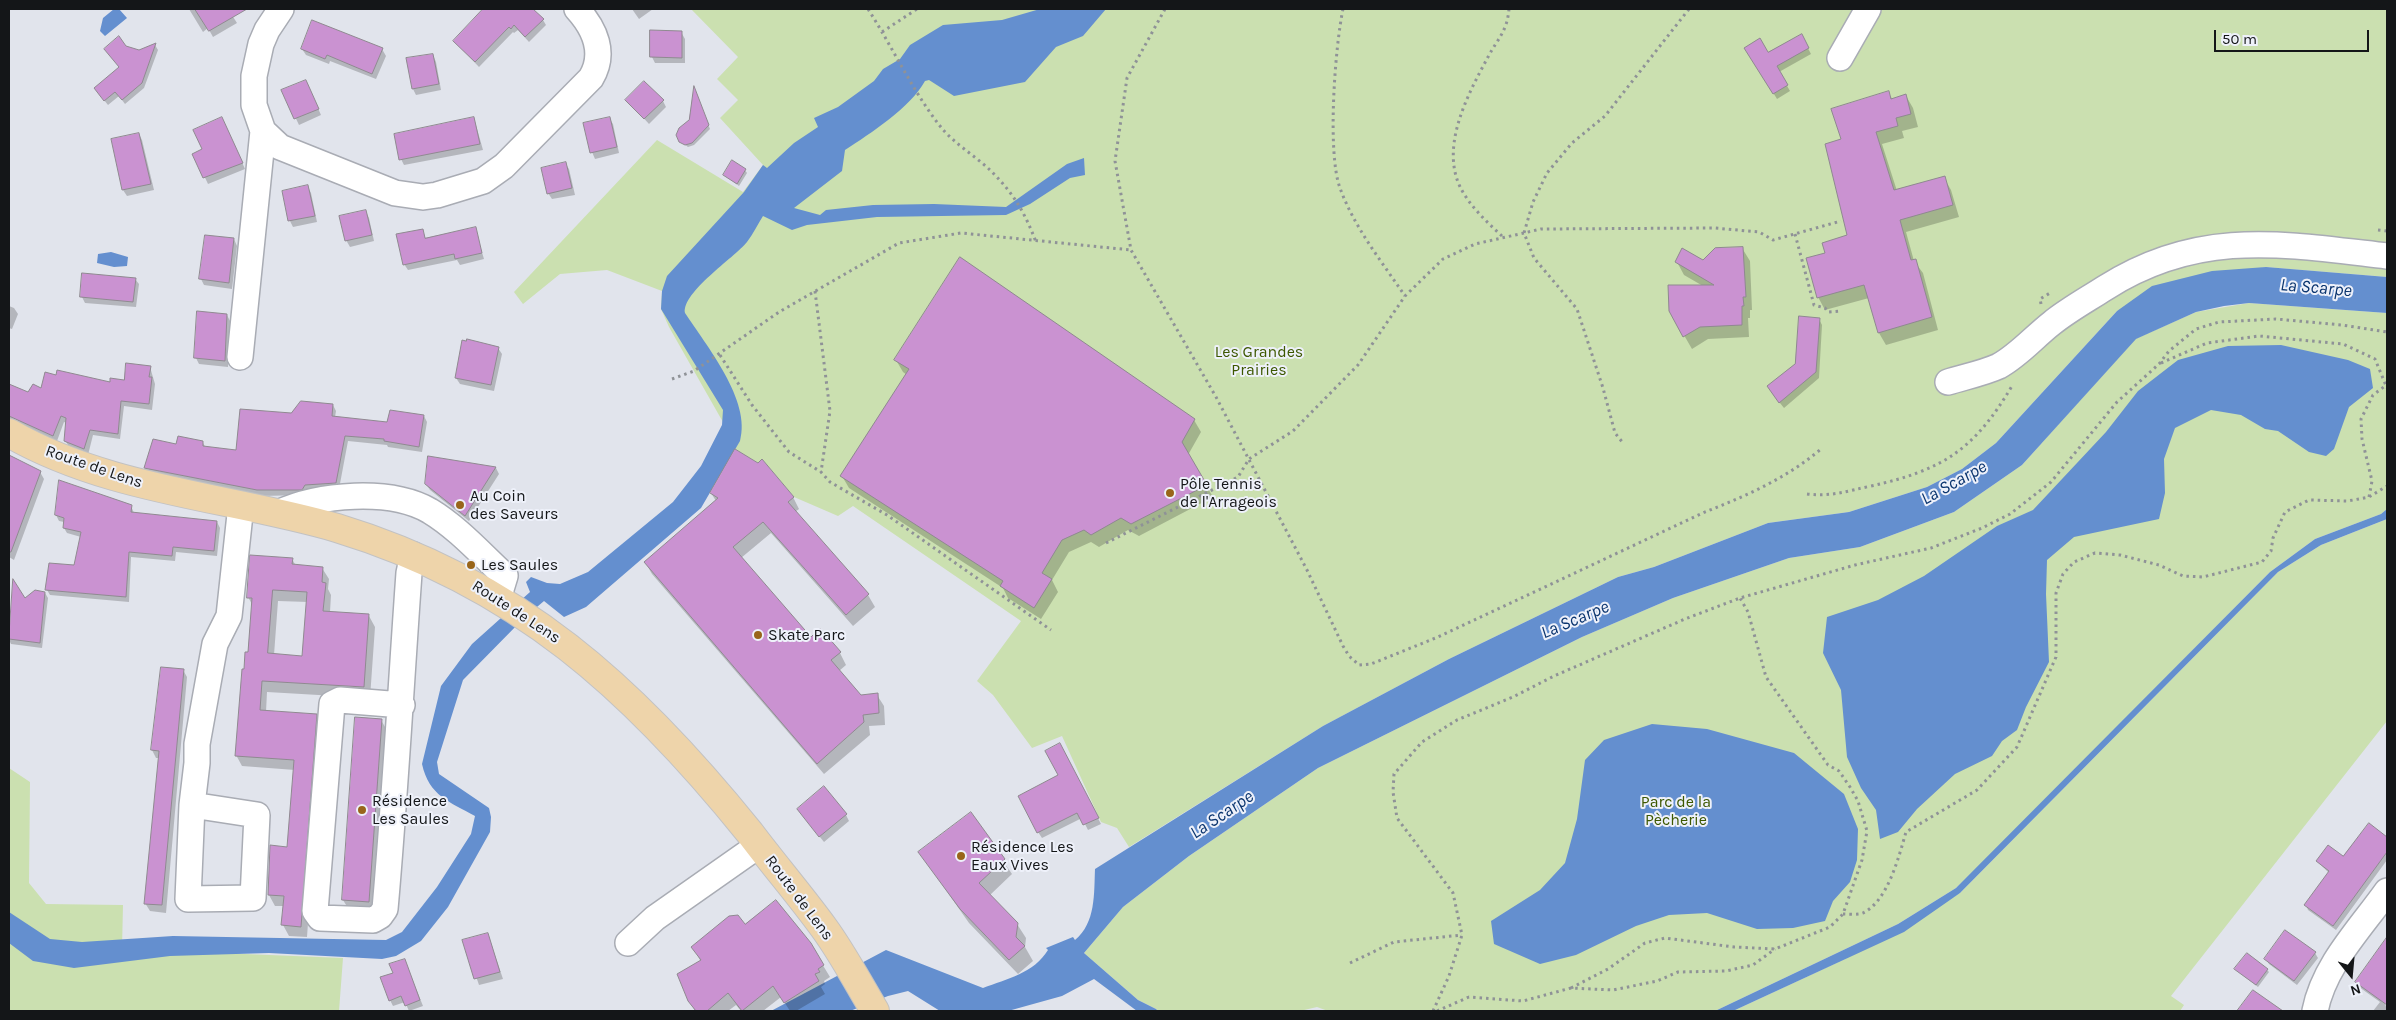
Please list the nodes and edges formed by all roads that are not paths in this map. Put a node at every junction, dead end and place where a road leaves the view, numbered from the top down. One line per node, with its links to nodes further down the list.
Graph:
1 (281, 9): 5 (street)
2 (577, 9): 5 (street)
3 (1868, 9): 4 (street)
4 (1840, 58)
5 (263, 131): 7 (street)
6 (2387, 256): 8 (street)
7 (240, 357)
8 (1948, 382)
9 (9, 434): 10 (main road, Route de Lens)
10 (240, 505): 11 (main road, Route de Lens); 15 (street)
11 (278, 512): 12 (main road, Route de Lens); 13 (street)
12 (413, 555): 13 (main road, Route de Lens); 14 (street)
13 (512, 601): 16 (main road, Route de Lens)
14 (402, 705): 14 (street)
15 (192, 805)
16 (759, 845): 18 (street); 19 (main road, Route de Lens)
17 (2387, 891): 20 (street)
18 (628, 943)
19 (874, 1010)
20 (2315, 1011)

